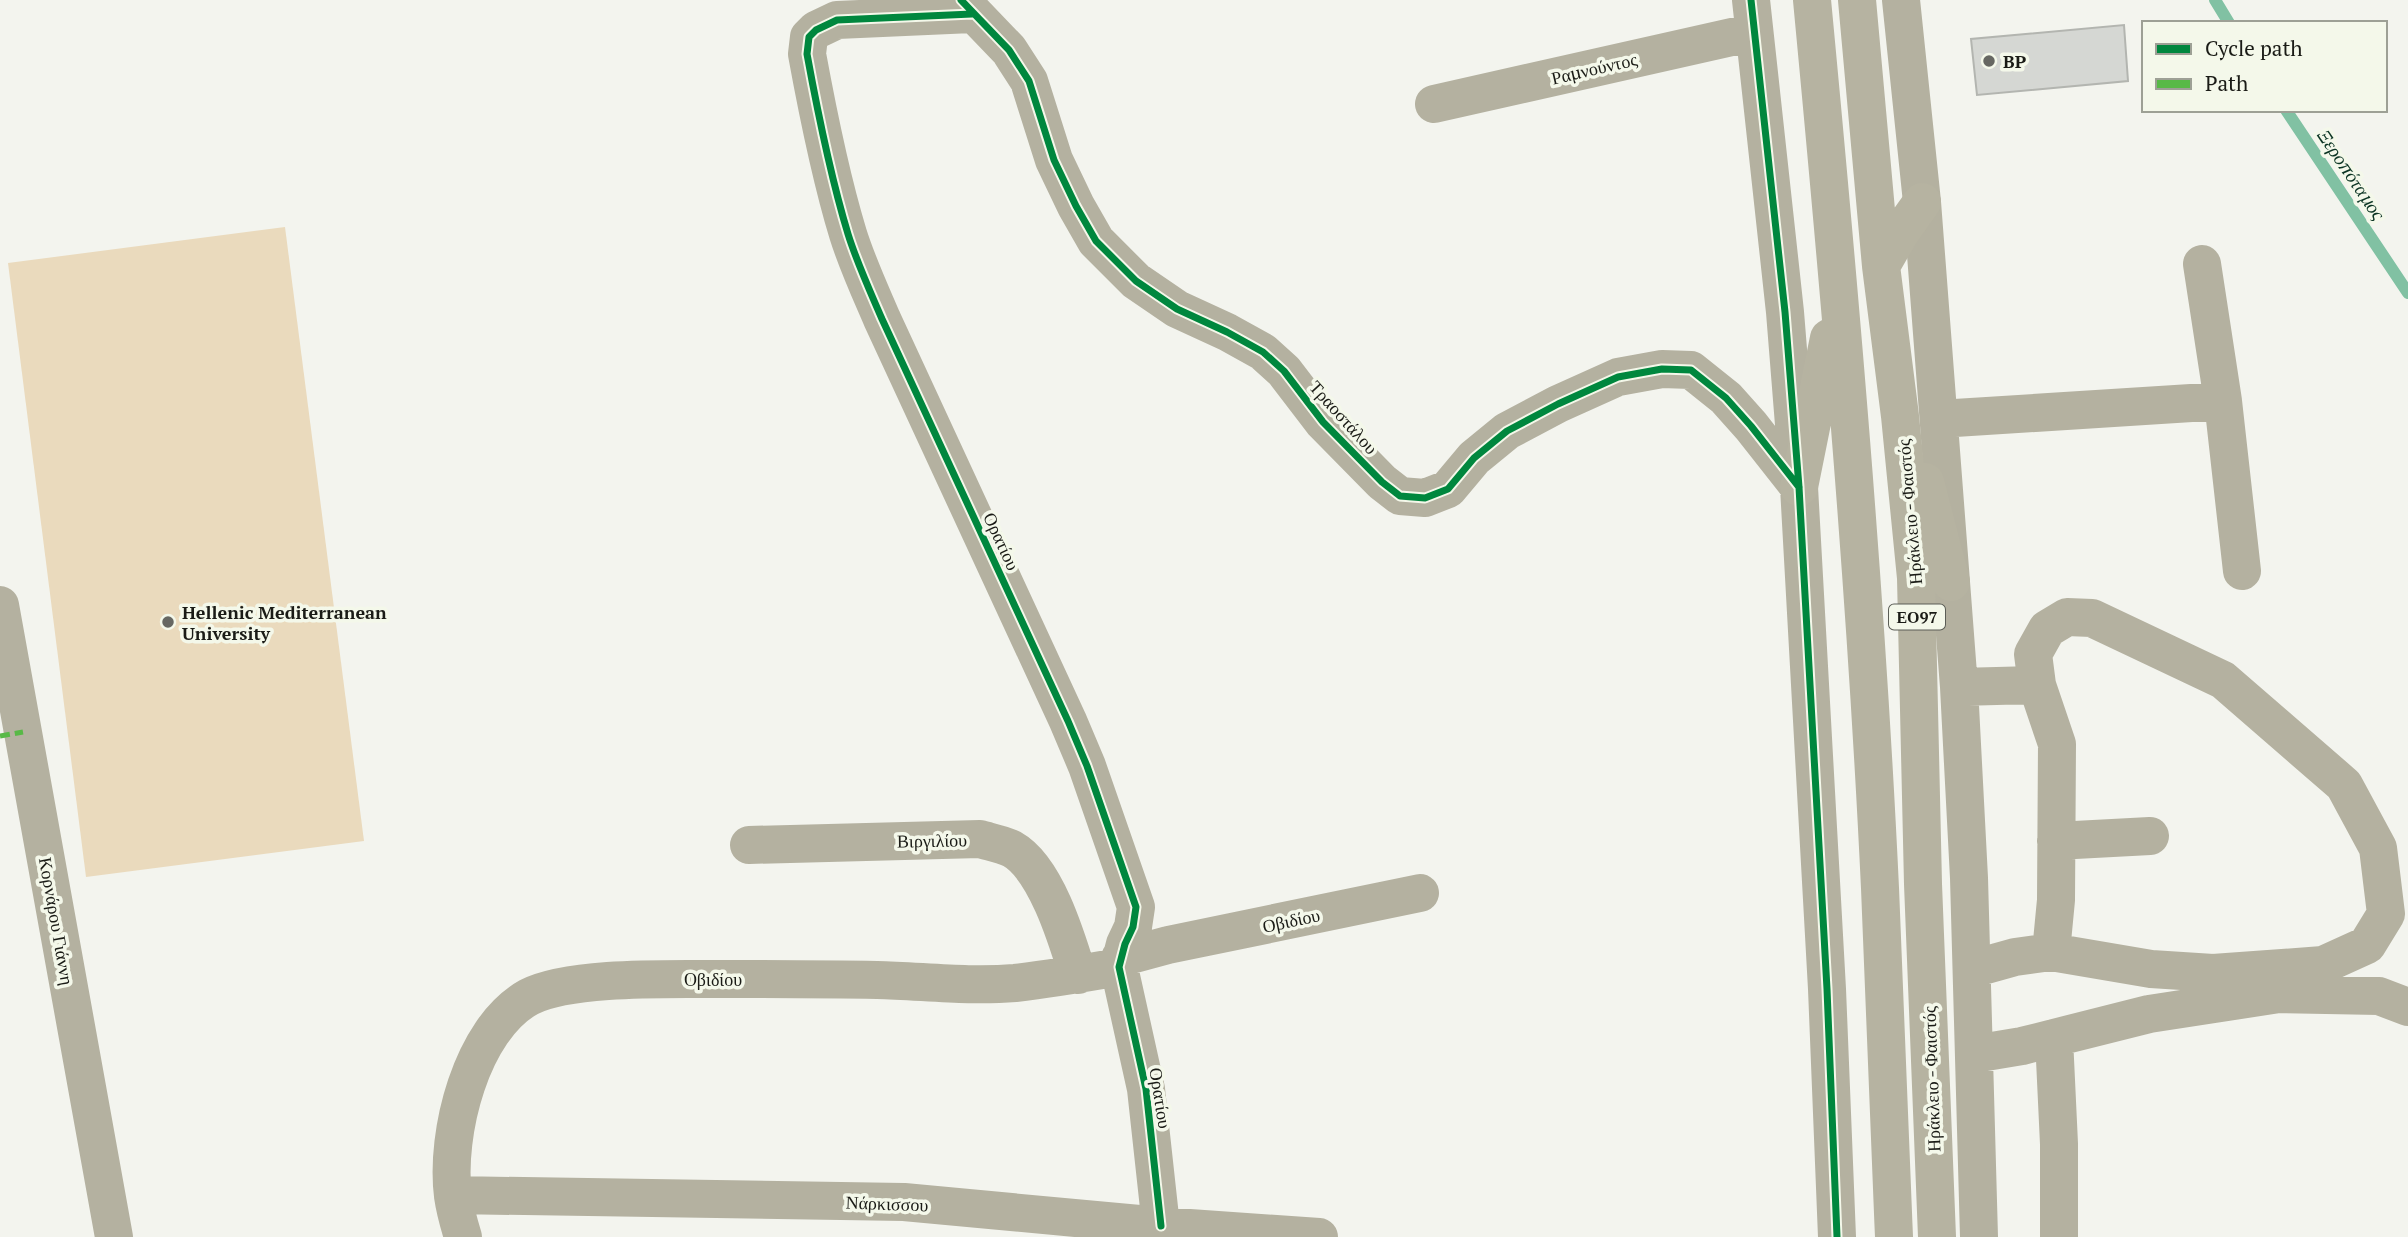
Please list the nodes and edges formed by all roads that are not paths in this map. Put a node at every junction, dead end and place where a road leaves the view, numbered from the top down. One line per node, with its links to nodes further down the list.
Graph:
1 (1812, 0): 10 (main road, ΕΟ97)
2 (1857, 0): 9 (main road, Ηράκλειο - Φαιστός / ΕΟ97)
3 (1901, 0): 7 (street)
4 (967, 7): 14 (street, Τραοστάλου); 25 (street, Ορατίου)
5 (1752, 16): 6 (street, Ραμνούντος); 14 (street)
6 (1434, 104)
7 (1922, 202): 9 (main road); 13 (street)
8 (2203, 264): 11 (street)
9 (1881, 266): 12 (main road, Ηράκλειο - Φαιστός / ΕΟ97)
10 (1839, 291): 14 (main road); 37 (main road, ΕΟ97)
11 (2223, 401): 13 (street); 15 (street)
12 (1900, 416): 16 (main road); 38 (main road, Ηράκλειο - Φαιστός / ΕΟ97)
13 (1938, 419): 16 (street)
14 (1799, 487): 36 (street)
15 (2242, 572)
16 (1951, 582): 19 (street)
17 (0, 605): 33 (street, Κορνάρου Γιάννη)
18 (2037, 685): 19 (street); 21 (street); 24 (street)
19 (1959, 687): 26 (street)
20 (2150, 836): 21 (street)
21 (2056, 841): 24 (street)
22 (749, 845): 27 (street, Βιργιλίου)
23 (1420, 892): 25 (street, Οβιδίου)
24 (2051, 952): 26 (street)
25 (1120, 962): 27 (street, Οβιδίου); 32 (street, Ορατίου)
26 (1972, 969): 30 (street)
27 (1078, 975): 31 (street, Οβιδίου)
28 (2408, 1007): 29 (street)
29 (2054, 1038): 30 (street); 40 (street)
30 (1974, 1054): 39 (street)
31 (453, 1195): 32 (street, Νάρκισσου); 34 (street, Οβιδίου)
32 (1161, 1226): 35 (street, Νάρκισσου)
33 (114, 1237)
34 (463, 1237)
35 (1319, 1237)
36 (1837, 1237)
37 (1894, 1237)
38 (1937, 1237)
39 (1979, 1237)
40 (2059, 1237)

